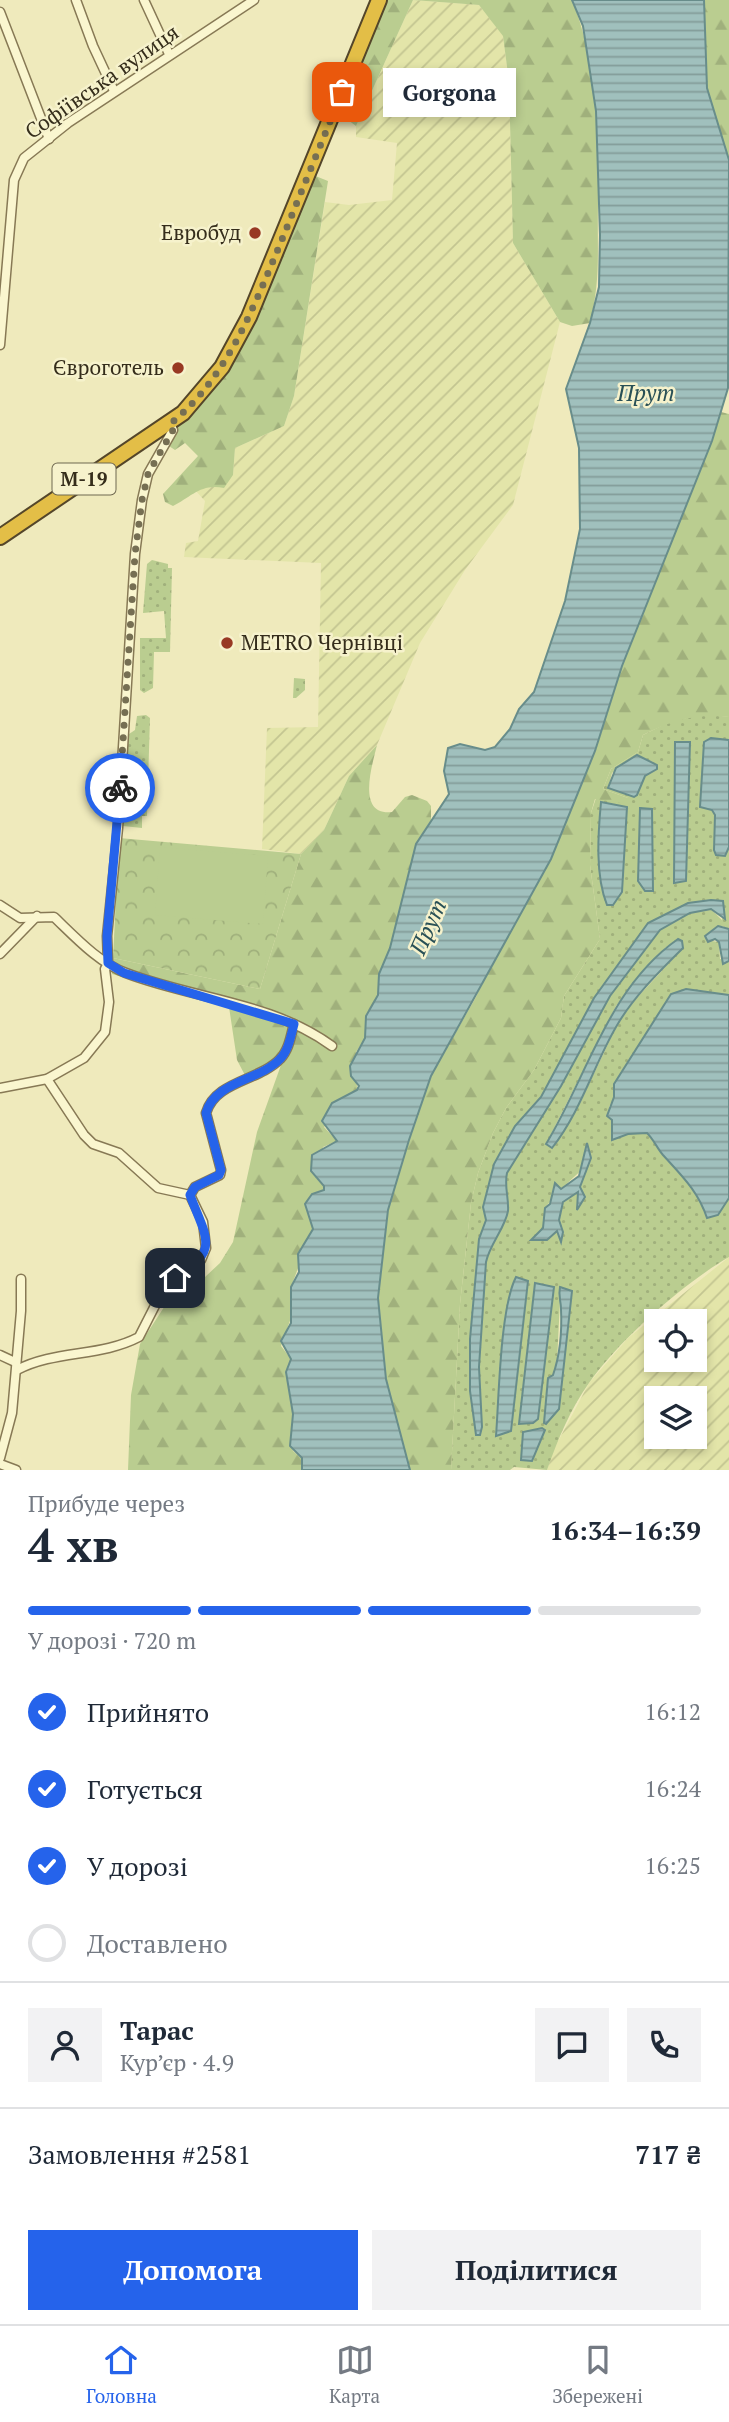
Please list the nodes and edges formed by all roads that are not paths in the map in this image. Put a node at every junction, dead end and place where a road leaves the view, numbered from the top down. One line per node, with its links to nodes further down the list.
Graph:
1 (76, 0): 7 (street)
2 (144, 0): 6 (street)
3 (254, 0): 6 (street, Софіївська вулиця)
4 (379, 0): 12 (highway, М-19)
5 (0, 12): 8 (street)
6 (169, 54): 7 (street, Софіївська вулиця)
7 (114, 92): 8 (street, Софіївська вулиця)
8 (49, 139): 9 (street, Софіївська вулиця)
9 (3, 266): 10 (street, Софіївська вулиця)
10 (0, 333): 11 (street, Софіївська вулиця)
11 (0, 345)
12 (170, 424): 13 (highway, М-19); 17 (street)
13 (0, 537)
14 (0, 905): 15 (street)
15 (37, 916): 16 (street); 17 (street)
16 (0, 954)
17 (108, 963): 18 (street); 20 (street)
18 (294, 1024): 19 (street); 22 (street)
19 (332, 1046)
20 (47, 1079): 21 (street); 22 (street)
21 (0, 1088)
22 (190, 1195): 25 (street)
23 (20, 1279): 25 (street)
24 (0, 1355): 25 (street)
25 (16, 1366): 26 (street)
26 (0, 1461): 27 (street)
27 (16, 1470)

